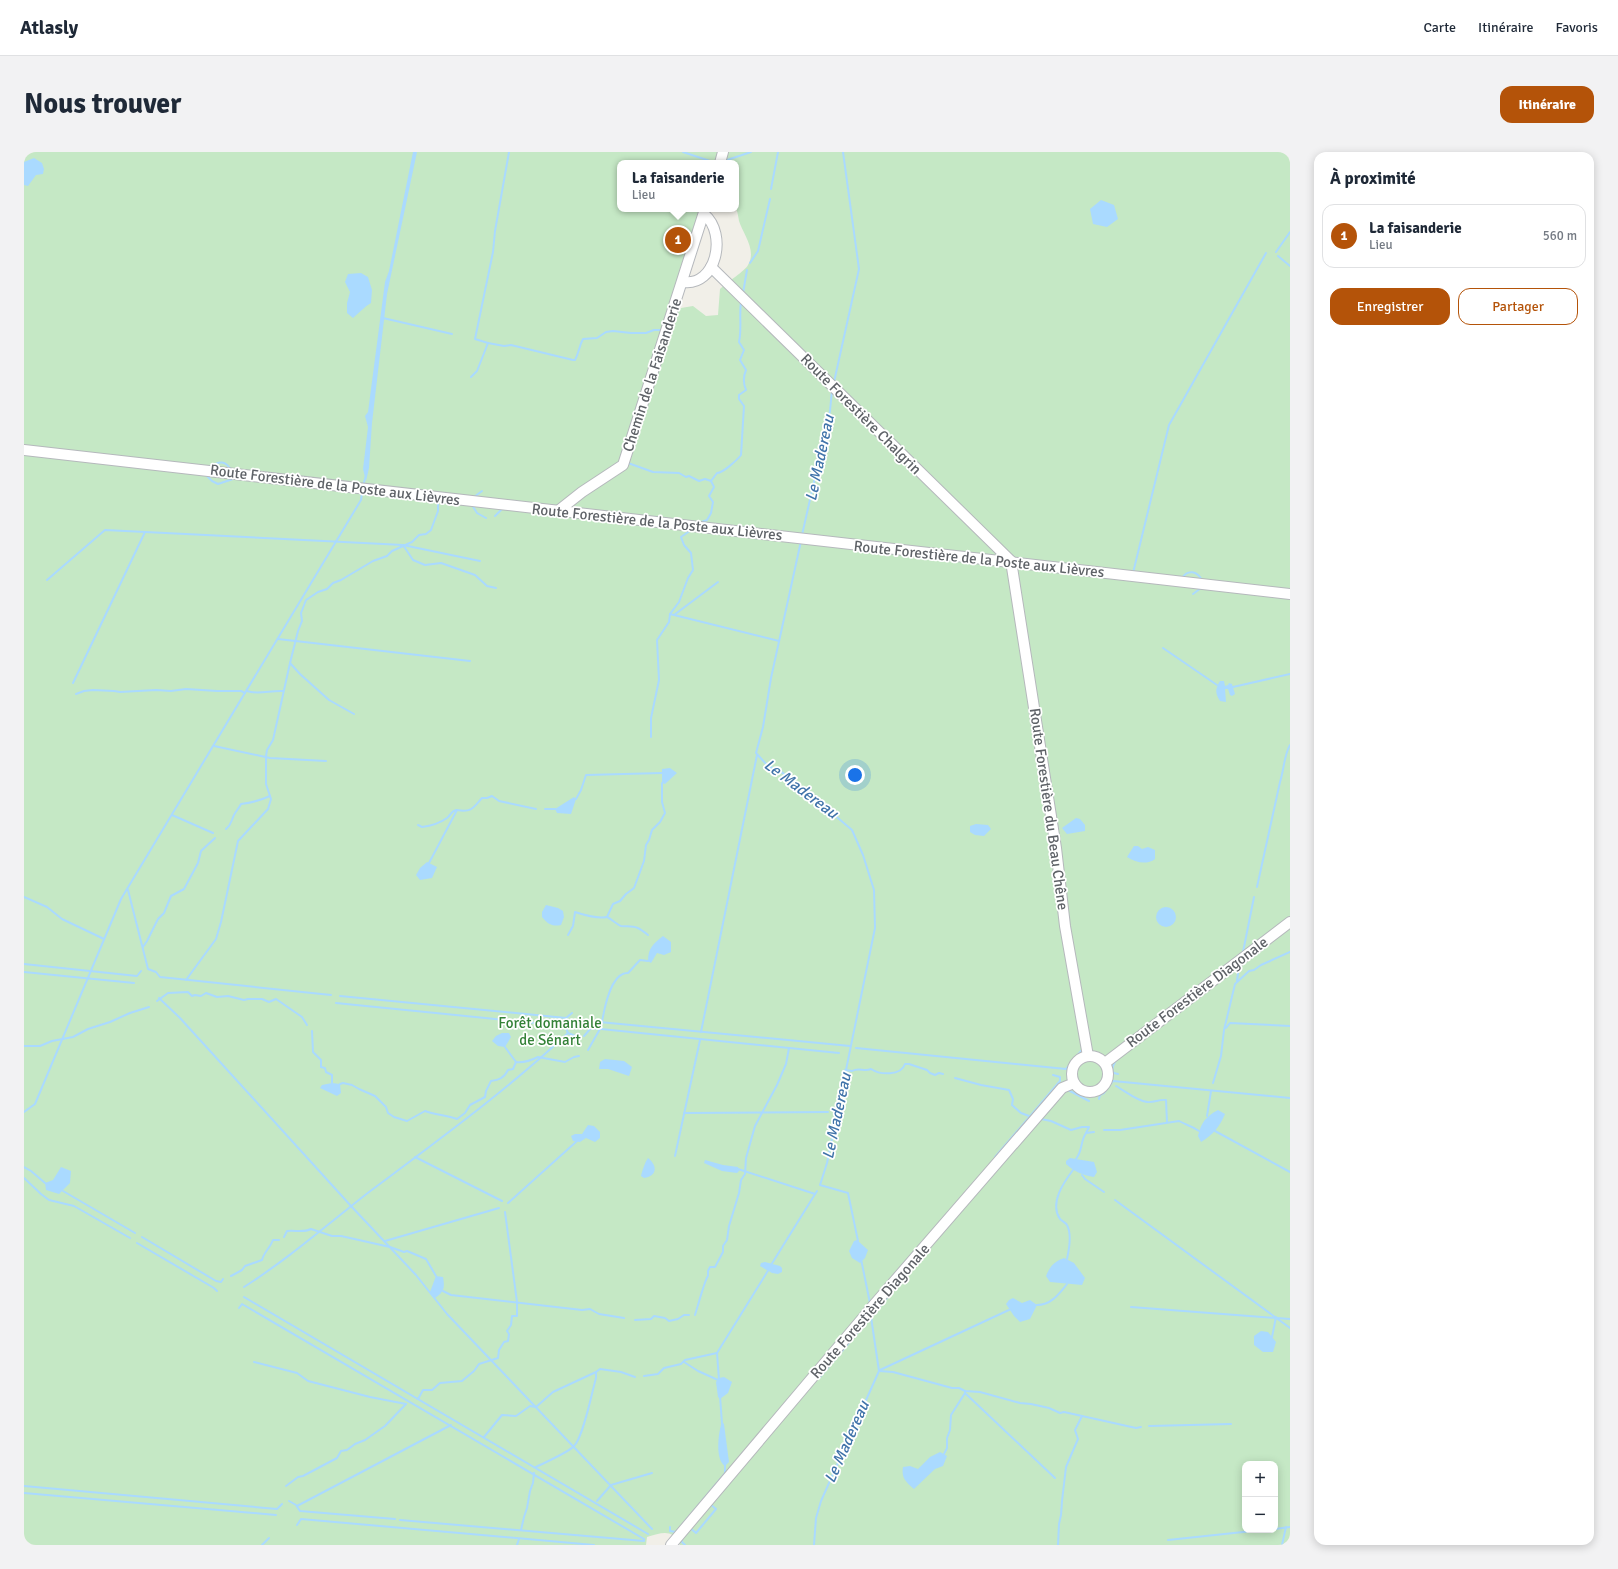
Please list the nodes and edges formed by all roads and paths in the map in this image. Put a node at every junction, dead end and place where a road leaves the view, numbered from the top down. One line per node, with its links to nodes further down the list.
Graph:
1 (704, 212): 2 (street); 3 (street, Chemin de la Faisanderie)
2 (711, 267): 3 (street); 6 (street, Route Forestière Chalgrin)
3 (683, 282): 5 (street, Chemin de la Faisanderie)
4 (24, 450): 5 (street, Route Forestière de la Poste aux Lièvres)
5 (558, 511): 6 (street, Route Forestière de la Poste aux Lièvres)
6 (1011, 562): 7 (street, Route Forestière de la Poste aux Lièvres); 9 (street, Route Forestière du Beau Chêne)
7 (1290, 594)
8 (1290, 922): 10 (street, Route Forestière Diagonale)
9 (1088, 1056): 10 (street); 11 (street)
10 (1105, 1063): 11 (street)
11 (1074, 1083): 12 (street, Route Forestière Diagonale)
12 (671, 1545)

